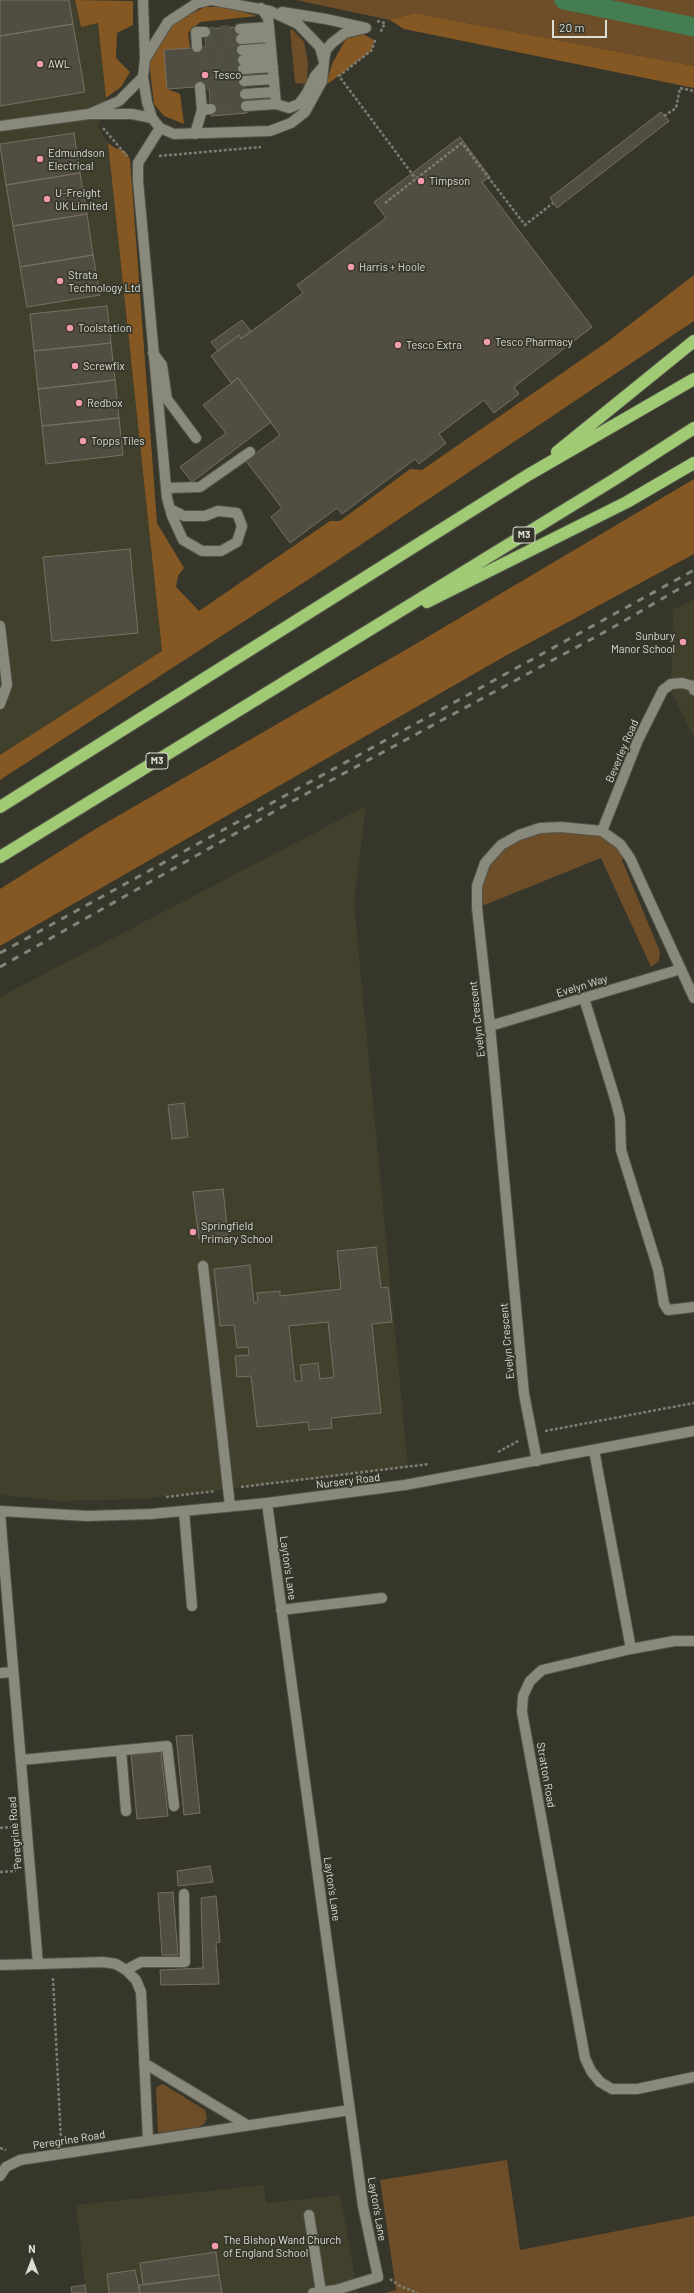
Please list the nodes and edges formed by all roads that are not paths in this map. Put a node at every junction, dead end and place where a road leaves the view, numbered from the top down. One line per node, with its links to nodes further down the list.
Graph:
1 (143, 0): 9 (street)
2 (212, 0): 3 (street); 9 (street)
3 (265, 9): 5 (street); 10 (street); 10 (street)
4 (205, 32): 7 (street)
5 (270, 32): 6 (street); 8 (street)
6 (241, 34)
7 (200, 44)
8 (272, 57): 8 (street); 12 (street)
9 (145, 59): 11 (street)
10 (323, 65): 17 (street); 23 (street)
11 (143, 77): 19 (street); 20 (street)
12 (274, 79): 13 (street); 15 (street)
13 (244, 81)
14 (200, 87): 23 (street)
15 (275, 92): 16 (street); 17 (street)
16 (245, 94)
17 (276, 104): 18 (street)
18 (246, 106)
19 (89, 114): 20 (street); 21 (street)
20 (152, 118): 22 (street)
21 (0, 126)
22 (160, 128): 23 (street); 25 (street)
23 (195, 134)
24 (694, 341): 31 (highway)
25 (153, 354): 28 (street); 32 (street)
26 (694, 379): 31 (highway)
27 (694, 428): 35 (highway, M3)
28 (196, 438)
29 (250, 452): 32 (street)
30 (694, 463): 35 (highway, M3)
31 (528, 475): 38 (highway)
32 (166, 488): 33 (street)
33 (170, 509): 33 (street)
34 (0, 626): 37 (street)
35 (353, 640): 40 (highway, M3)
36 (694, 690): 39 (street, Beverley Road)
37 (0, 704)
38 (0, 807)
39 (602, 831): 41 (street); 44 (street, Evelyn Crescent)
40 (0, 857)
41 (681, 969): 42 (street, Evelyn Way); 43 (street)
42 (584, 998): 44 (street, Evelyn Way); 46 (street)
43 (694, 998)
44 (490, 1026): 49 (street, Evelyn Crescent)
45 (203, 1266): 51 (street)
46 (694, 1307)
47 (694, 1431): 48 (street, Nursery Road)
48 (594, 1450): 49 (street, Nursery Road); 58 (street)
49 (537, 1461): 50 (street, Nursery Road)
50 (266, 1503): 51 (street, Nursery Road); 56 (street, Layton's Lane)
51 (230, 1506): 52 (street, Nursery Road)
52 (184, 1511): 53 (street, Nursery Road); 55 (street)
53 (0, 1512): 59 (street, Peregrine Road)
54 (382, 1598): 56 (street)
55 (192, 1606)
56 (281, 1610): 71 (street, Layton's Lane)
57 (694, 1641): 58 (street, Stratton Road)
58 (632, 1649): 70 (street, Stratton Road)
59 (13, 1672): 60 (street); 62 (street, Peregrine Road)
60 (0, 1673)
61 (121, 1750): 62 (street); 63 (street); 64 (street)
62 (21, 1760): 66 (street, Peregrine Road)
63 (174, 1806)
64 (126, 1811)
65 (184, 1894): 68 (street)
66 (38, 1964): 67 (street); 68 (street)
67 (0, 1965)
68 (126, 1970): 69 (street)
69 (144, 2063): 72 (street); 73 (street)
70 (694, 2077)
71 (350, 2110): 72 (street, Peregrine Road); 76 (street, Layton's Lane)
72 (247, 2125): 73 (street, Peregrine Road)
73 (148, 2140): 74 (street, Peregrine Road)
74 (0, 2176)
75 (309, 2214): 77 (street)
76 (337, 2291): 77 (street)
77 (317, 2292)

